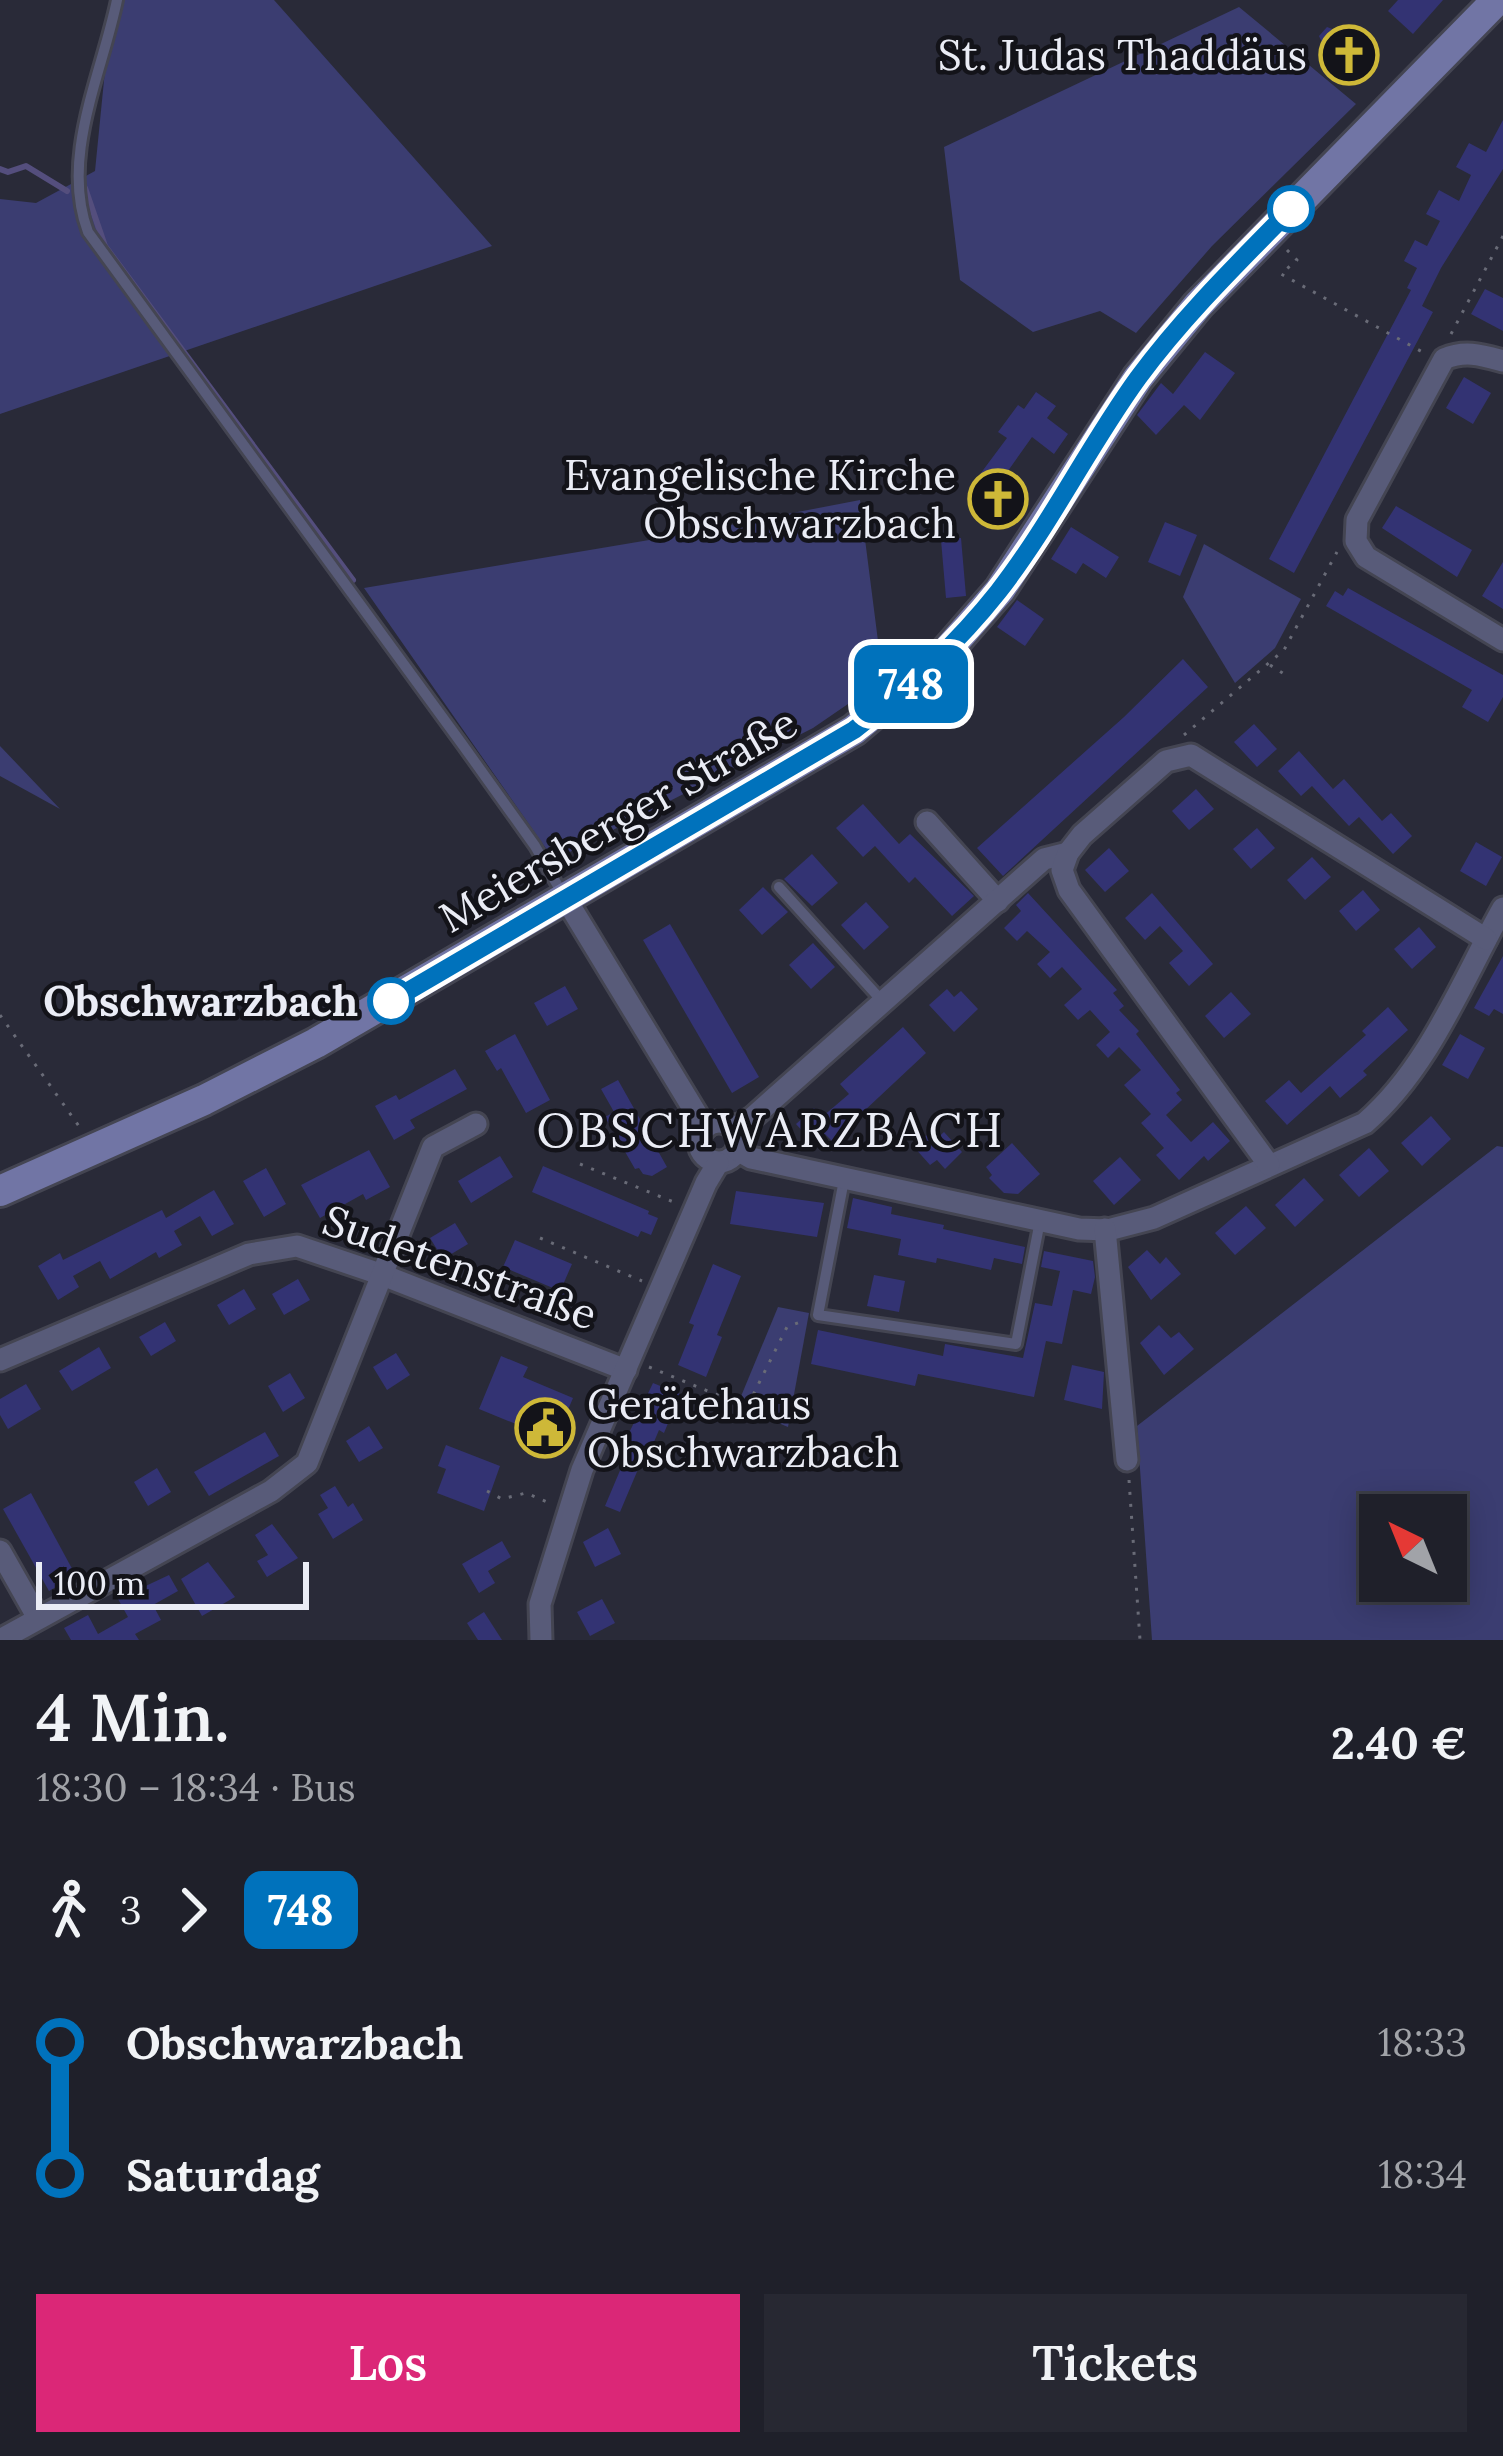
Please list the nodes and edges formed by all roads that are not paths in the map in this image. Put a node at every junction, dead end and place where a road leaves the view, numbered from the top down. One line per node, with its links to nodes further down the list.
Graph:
1 (117, 0): 8 (lane)
2 (1497, 0): 8 (main road, Meiersberger Straße)
3 (1503, 361): 4 (street)
4 (1503, 640)
5 (927, 822): 9 (street)
6 (1068, 853): 9 (street); 11 (street); 16 (street)
7 (779, 887): 12 (lane)
8 (567, 901): 14 (street); 18 (main road, Meiersberger Straße)
9 (998, 901): 12 (street)
10 (1503, 908): 11 (street)
11 (1486, 939): 16 (street)
12 (884, 1002): 15 (street)
13 (476, 1124): 21 (street)
14 (705, 1128): 15 (street); 15 (street)
15 (730, 1147): 17 (street); 23 (street)
16 (1270, 1165): 20 (street)
17 (844, 1180): 19 (street); 19 (lane)
18 (0, 1191)
19 (1040, 1221): 20 (street)
20 (1105, 1229): 24 (street)
21 (380, 1274): 22 (street, Sudetenstraße); 23 (street, Sudetenstraße); 26 (street)
22 (0, 1360)
23 (628, 1365): 28 (street)
24 (1127, 1460)
25 (0, 1551): 26 (street)
26 (38, 1618): 27 (street)
27 (0, 1640)
28 (541, 1640)

